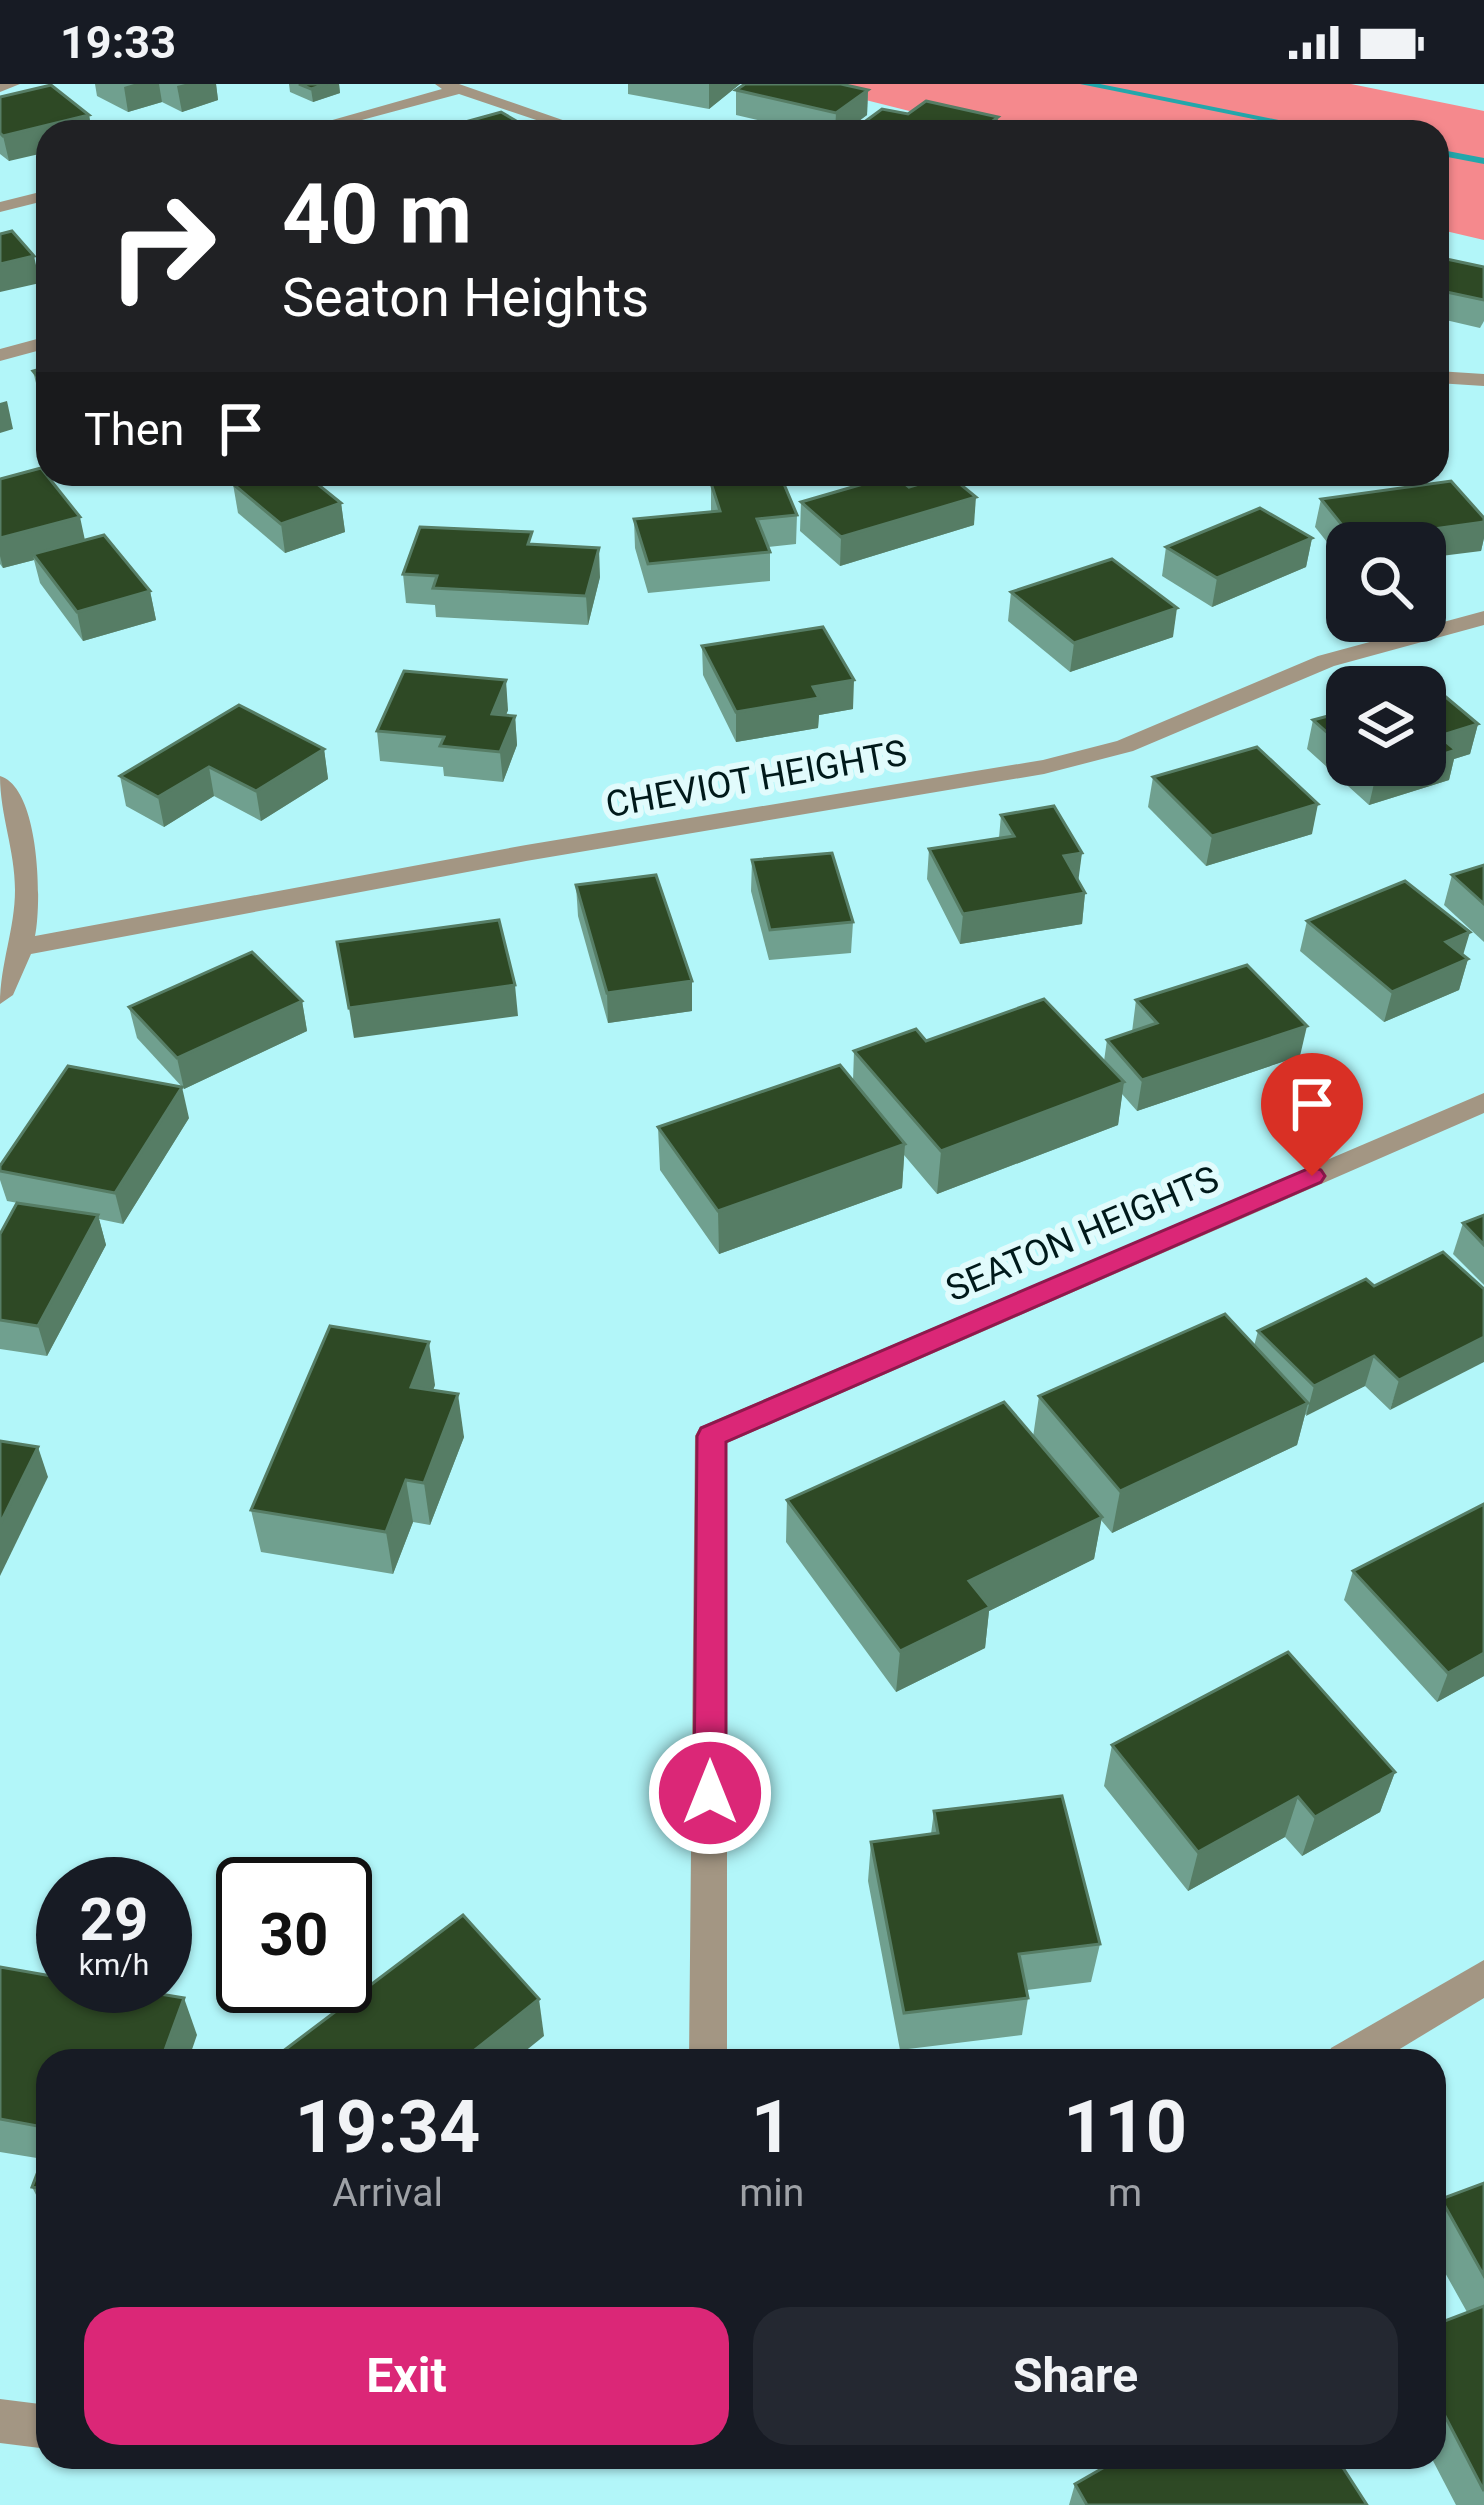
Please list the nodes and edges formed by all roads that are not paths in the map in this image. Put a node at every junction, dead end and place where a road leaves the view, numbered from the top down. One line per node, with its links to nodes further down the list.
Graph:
1 (12, 84): 2 (street)
2 (0, 87)
3 (450, 87): 4 (street); 5 (street)
4 (339, 120)
5 (552, 120)
6 (36, 198): 7 (street)
7 (0, 207)
8 (36, 345): 9 (street)
9 (0, 355)
10 (1449, 378): 11 (street)
11 (1484, 380)
12 (1484, 618): 14 (street, CHEVIOT HEIGHTS)
13 (0, 783): 14 (street)
14 (22, 947): 15 (street)
15 (0, 995)
16 (1484, 1102): 18 (street, SEATON HEIGHTS)
17 (1484, 1976): 19 (street)
18 (709, 2049)
19 (1365, 2049)
20 (0, 2421): 21 (street)
21 (36, 2426)

